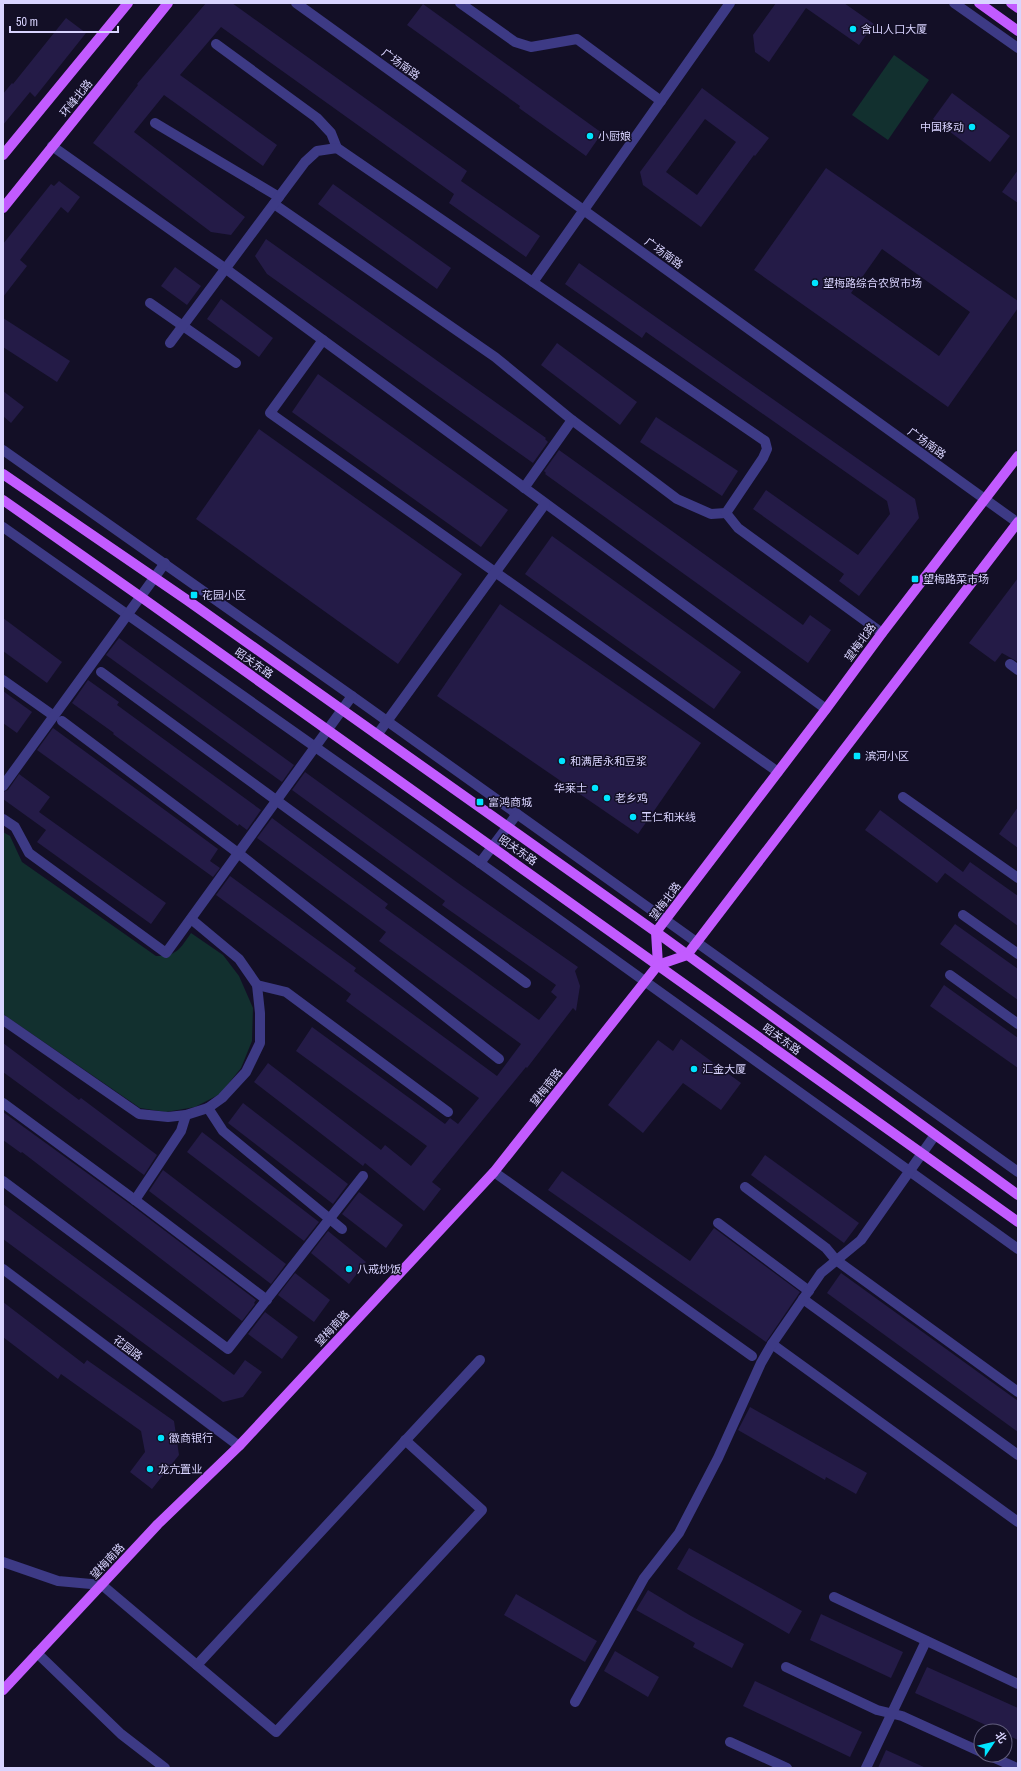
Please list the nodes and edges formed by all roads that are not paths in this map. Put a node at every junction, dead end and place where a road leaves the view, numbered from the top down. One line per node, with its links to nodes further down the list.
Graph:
1 (128, 3): 17 (main road, 环峰北路)
2 (168, 3): 15 (main road, 环峰北路)
3 (296, 3): 20 (street, 广场南路)
4 (460, 3): 13 (street)
5 (730, 3): 13 (street)
6 (954, 3): 12 (street)
7 (979, 3): 10 (main road)
8 (1010, 3): 9 (main road)
9 (1018, 8)
10 (1018, 31)
11 (216, 44): 16 (street)
12 (1018, 48)
13 (661, 101): 20 (street)
14 (155, 123): 18 (street)
15 (52, 146): 19 (main road, 环峰北路); 21 (street)
16 (337, 148): 18 (street); 22 (street)
17 (3, 155)
18 (276, 201): 21 (street); 28 (street)
19 (3, 208)
20 (583, 210): 22 (street); 34 (street, 广场南路)
21 (226, 269): 24 (street); 25 (street)
22 (532, 282): 36 (street)
23 (150, 303): 24 (street)
24 (183, 326): 26 (street); 27 (street)
25 (323, 340): 32 (street); 40 (street)
26 (170, 343)
27 (236, 363)
28 (572, 420): 32 (street); 36 (street)
29 (3, 450): 39 (street)
30 (1018, 456): 34 (main road, 望梅北路)
31 (3, 474): 41 (main road, 昭关东路)
32 (524, 488): 35 (street)
33 (3, 500): 42 (main road, 昭关东路)
34 (985, 500): 37 (street, 广场南路); 44 (main road, 望梅北路)
35 (545, 504): 40 (street); 48 (street)
36 (726, 513): 44 (street)
37 (1018, 522): 70 (main road)
38 (3, 527): 43 (street)
39 (165, 563): 41 (street); 47 (street)
40 (496, 572): 51 (street); 55 (street)
41 (154, 578): 42 (street); 49 (main road, 昭关东路)
42 (141, 596): 43 (street); 52 (main road, 昭关东路)
43 (128, 615): 50 (street); 54 (street)
44 (882, 632): 48 (main road, 望梅北路)
45 (101, 672): 58 (street)
46 (3, 680): 50 (street)
47 (352, 696): 49 (street); 51 (street)
48 (826, 709): 55 (main road, 望梅北路)
49 (342, 710): 52 (street); 53 (main road, 昭关东路)
50 (58, 718): 56 (street); 63 (street)
51 (387, 721): 53 (street); 59 (street)
52 (327, 730): 54 (street); 62 (main road, 昭关东路)
53 (377, 735): 61 (main road, 昭关东路)
54 (315, 747): 58 (street); 64 (street)
55 (778, 772): 68 (main road, 望梅北路)
56 (3, 786)
57 (904, 797): 65 (street)
58 (276, 800): 63 (street); 76 (street)
59 (517, 814): 61 (street); 68 (street)
60 (3, 819): 67 (street)
61 (507, 827): 62 (street); 69 (main road, 昭关东路)
62 (492, 847): 64 (street); 73 (main road, 昭关东路)
63 (238, 853): 67 (street); 80 (street)
64 (480, 863): 75 (street)
65 (1018, 878)
66 (963, 915): 71 (street)
67 (191, 919): 77 (street)
68 (666, 920): 69 (main road, 望梅北路); 70 (street)
69 (656, 932): 72 (main road, 昭关东路); 73 (main road, 望梅北路)
70 (696, 942): 72 (main road); 89 (street)
71 (1018, 954)
72 (687, 955): 73 (main road); 85 (main road, 昭关东路)
73 (658, 965): 75 (main road, 望梅南路); 86 (main road, 昭关东路)
74 (950, 975): 79 (street)
75 (644, 981): 87 (street); 88 (main road, 望梅南路)
76 (526, 983)
77 (256, 985): 82 (street); 83 (street)
78 (3, 1020): 84 (street)
79 (1018, 1024)
80 (499, 1059)
81 (3, 1102): 94 (street)
82 (208, 1108): 84 (street); 97 (street)
83 (448, 1112)
84 (186, 1115): 94 (street)
85 (935, 1135): 86 (street); 93 (main road, 昭关东路)
86 (922, 1154): 87 (street); 95 (main road, 昭关东路)
87 (909, 1171): 98 (street); 99 (street)
88 (494, 1172): 105 (street); 108 (main road, 望梅南路)
89 (1018, 1172)
90 (363, 1176): 102 (street)
91 (3, 1180): 102 (street)
92 (745, 1187): 99 (street)
93 (1018, 1195)
94 (135, 1200): 102 (street)
95 (1018, 1222)
96 (718, 1223): 101 (street)
97 (342, 1229)
98 (1018, 1249)
99 (836, 1260): 101 (street); 106 (street)
100 (3, 1269): 108 (street, 花园路)
101 (806, 1295): 103 (street); 109 (street)
102 (266, 1300)
103 (772, 1344): 105 (street); 110 (street)
104 (480, 1360): 107 (street)
105 (757, 1360): 120 (street)
106 (1018, 1392)
107 (406, 1440): 116 (street); 116 (street)
108 (239, 1446): 112 (main road, 望梅南路)
109 (1018, 1455)
110 (1018, 1522)
111 (3, 1562): 112 (street)
112 (102, 1584): 115 (main road, 望梅南路); 116 (street)
113 (834, 1597): 114 (street)
114 (926, 1641): 118 (street); 121 (street)
115 (37, 1654): 119 (main road, 望梅南路); 125 (street)
116 (197, 1665)
117 (786, 1667): 121 (street)
118 (1018, 1684)
119 (3, 1690)
120 (575, 1702)
121 (892, 1713): 123 (street); 127 (street)
122 (730, 1742): 126 (street)
123 (973, 1748)
124 (1006, 1763): 128 (street)
125 (165, 1768)
126 (787, 1768)
127 (866, 1768)
128 (1017, 1768)

